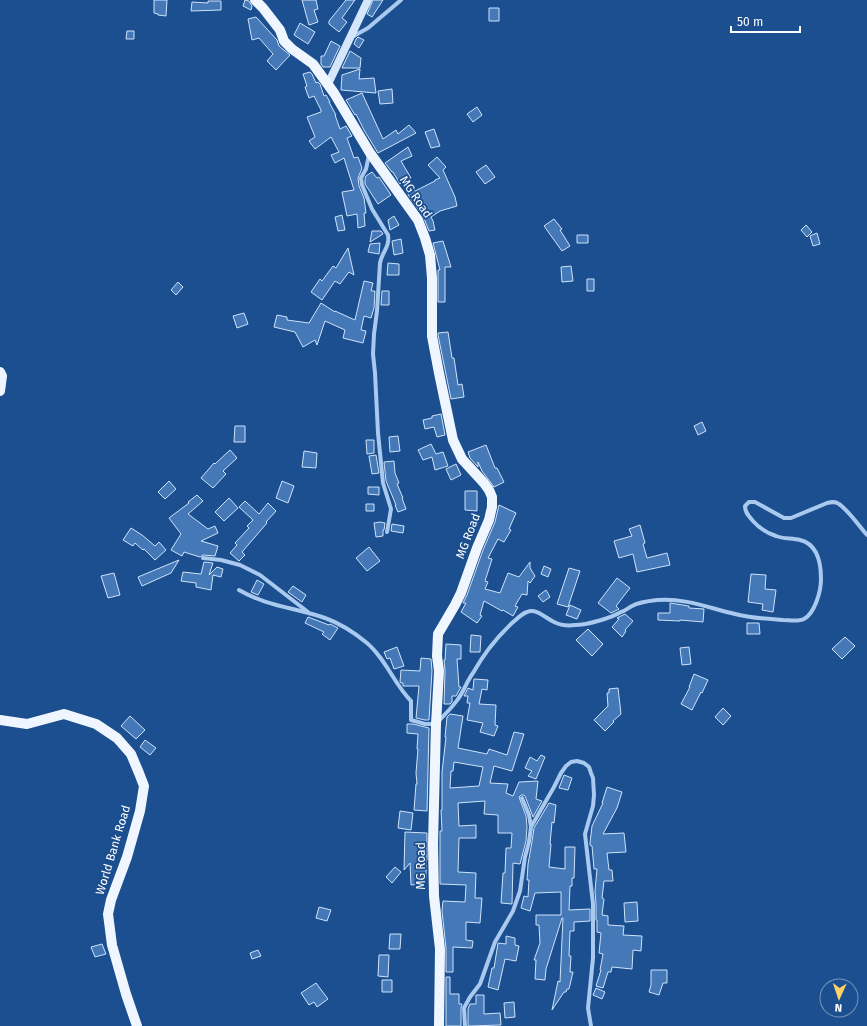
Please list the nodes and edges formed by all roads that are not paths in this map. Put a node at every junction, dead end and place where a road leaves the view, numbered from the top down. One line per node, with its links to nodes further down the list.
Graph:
1 (255, 0): 5 (main road, MG Road)
2 (368, 0): 4 (street)
3 (401, 0): 4 (street)
4 (350, 38): 5 (street)
5 (328, 84): 6 (main road, MG Road)
6 (370, 153): 9 (street); 15 (main road, MG Road)
7 (0, 372): 8 (main road)
8 (0, 391)
9 (387, 532)
10 (867, 536): 15 (street)
11 (203, 558): 13 (street)
12 (239, 590): 13 (street)
13 (310, 614): 15 (street)
14 (0, 720): 18 (main road, World Bank Road)
15 (436, 724): 19 (main road, MG Road)
16 (522, 798): 17 (street)
17 (531, 827): 20 (street); 21 (street)
18 (137, 1026)
19 (439, 1026)
20 (465, 1026)
21 (591, 1026)

